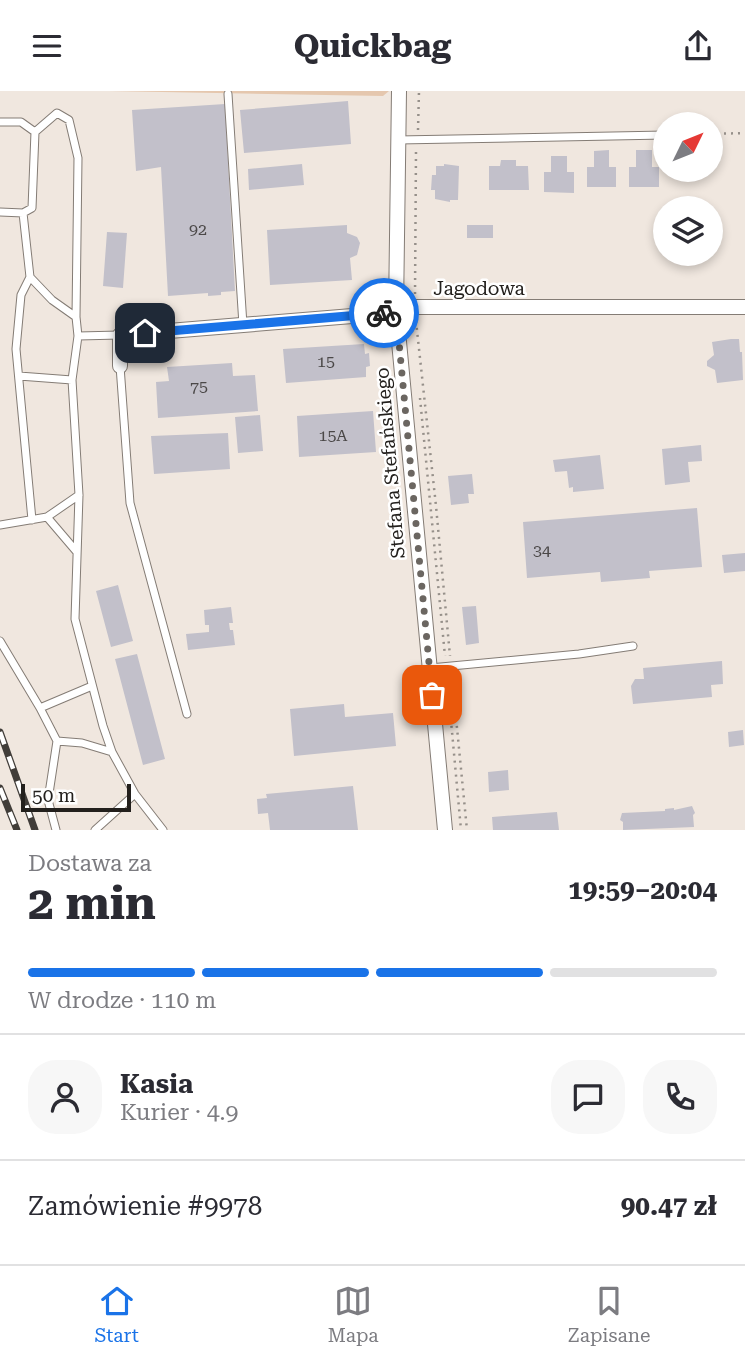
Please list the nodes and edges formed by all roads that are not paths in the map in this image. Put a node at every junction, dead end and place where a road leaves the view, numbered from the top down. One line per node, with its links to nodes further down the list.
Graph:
1 (399, 91): 6 (street, Stefana Stefańskiego)
2 (228, 94): 13 (lane)
3 (0, 122): 4 (lane)
4 (34, 132): 8 (lane); 12 (lane)
5 (653, 135): 6 (lane)
6 (409, 140): 11 (street, Stefana Stefańskiego)
7 (0, 212): 8 (lane)
8 (23, 213): 9 (lane)
9 (30, 277): 12 (lane); 17 (lane)
10 (745, 307): 11 (street, Jagodowa)
11 (407, 308): 13 (street, Jagodowa); 26 (street, Stefana Stefańskiego)
12 (76, 317): 15 (lane)
13 (243, 325): 14 (street, Jagodowa)
14 (120, 335): 15 (lane); 16 (street)
15 (78, 336): 18 (lane)
16 (120, 366): 29 (lane)
17 (19, 376): 18 (lane); 21 (lane)
18 (72, 380): 19 (lane)
19 (79, 495): 20 (lane); 23 (lane)
20 (47, 517): 21 (lane); 23 (lane)
21 (32, 520): 22 (lane)
22 (0, 525)
23 (77, 551): 27 (lane)
24 (0, 641): 28 (lane)
25 (633, 646): 26 (lane)
26 (429, 668): 36 (street, Stefana Stefańskiego)
27 (92, 686): 28 (lane); 31 (lane)
28 (40, 708): 30 (lane)
29 (187, 714)
30 (57, 741): 31 (lane); 33 (lane)
31 (112, 752): 32 (lane)
32 (135, 794): 34 (lane); 35 (lane)
33 (56, 830)
34 (95, 830)
35 (163, 830)
36 (445, 830)

